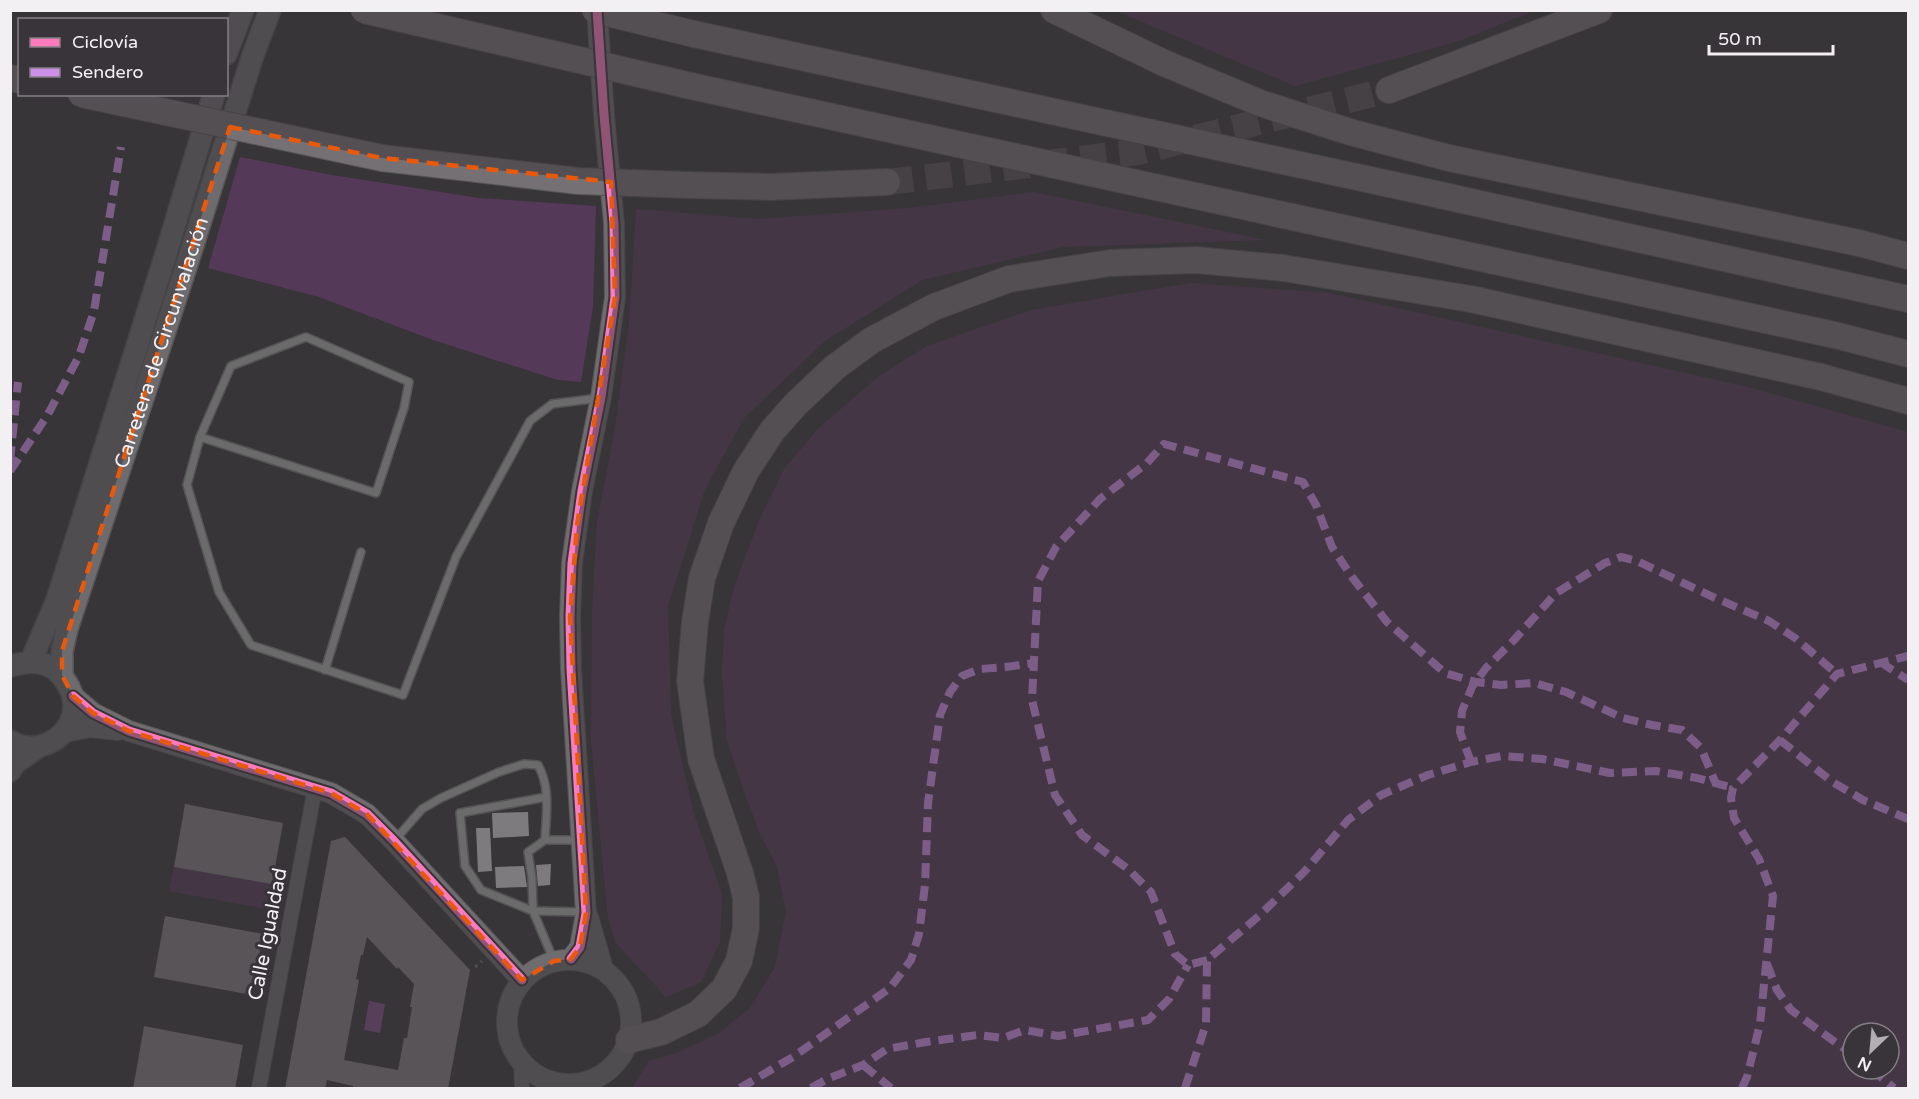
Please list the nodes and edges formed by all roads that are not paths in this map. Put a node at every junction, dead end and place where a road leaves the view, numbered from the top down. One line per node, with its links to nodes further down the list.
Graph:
1 (243, 10): 7 (main road)
2 (270, 10): 21 (main road, Carretera de Circunvalación)
3 (364, 10): 14 (highway, bridge)
4 (596, 10): 13 (highway, bridge); 15 (street)
5 (1054, 10): 12 (highway)
6 (1599, 10): 8 (highway)
7 (228, 49)
8 (1389, 90)
9 (90, 96): 11 (highway, bridge)
10 (213, 96): 19 (main road, Carretera de Circunvalación)
11 (887, 182)
12 (1908, 256)
13 (1908, 299)
14 (1908, 354)
15 (602, 397): 20 (lane); 31 (street)
16 (1908, 401): 38 (highway)
17 (200, 437): 17 (lane); 20 (lane)
18 (361, 552): 20 (lane)
19 (21, 664): 21 (main road)
20 (325, 670)
21 (62, 675): 22 (main road)
22 (73, 696): 23 (street); 24 (main road)
23 (129, 731): 24 (street); 28 (street)
24 (65, 732): 26 (main road)
25 (10, 741): 26 (main road)
26 (38, 747): 27 (main road)
27 (10, 771)
28 (315, 788): 32 (street); 42 (street, Calle Igualdad)
29 (546, 797): 30 (lane); 32 (lane); 33 (lane)
30 (545, 840): 31 (lane); 33 (lane)
31 (581, 840): 34 (street)
32 (394, 841): 37 (street)
33 (533, 911): 34 (lane); 35 (lane)
34 (586, 913): 35 (street); 36 (street)
35 (562, 960): 36 (street); 37 (street)
36 (603, 969): 38 (street)
37 (522, 980): 39 (street)
38 (629, 1040): 40 (street)
39 (521, 1063): 41 (street); 43 (street)
40 (612, 1068): 41 (street); 44 (street)
41 (568, 1087)
42 (259, 1089)
43 (522, 1089)
44 (610, 1089)

